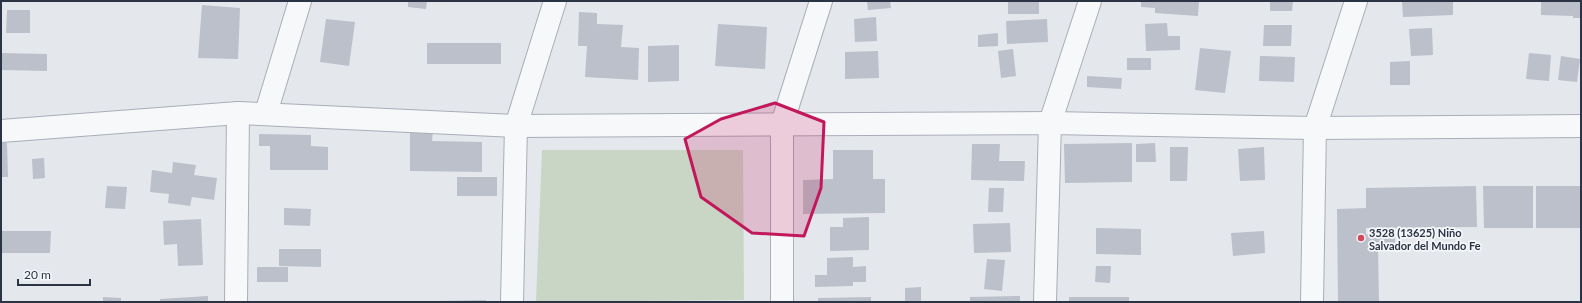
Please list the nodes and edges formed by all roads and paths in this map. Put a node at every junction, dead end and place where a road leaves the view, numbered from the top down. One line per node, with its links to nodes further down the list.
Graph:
1 (300, 1): 7 (street)
2 (556, 1): 10 (street)
3 (821, 1): 9 (street)
4 (1090, 1): 8 (street)
5 (1356, 1): 12 (street)
6 (238, 113): 7 (street); 13 (street); 14 (street)
7 (266, 113): 10 (street)
8 (1050, 123): 9 (street); 12 (street); 17 (street)
9 (782, 124): 10 (street); 16 (street)
10 (516, 126): 15 (street)
11 (1581, 126): 12 (street)
12 (1315, 128): 18 (street)
13 (1, 131)
14 (236, 302)
15 (512, 302)
16 (782, 302)
17 (1045, 302)
18 (1312, 302)

